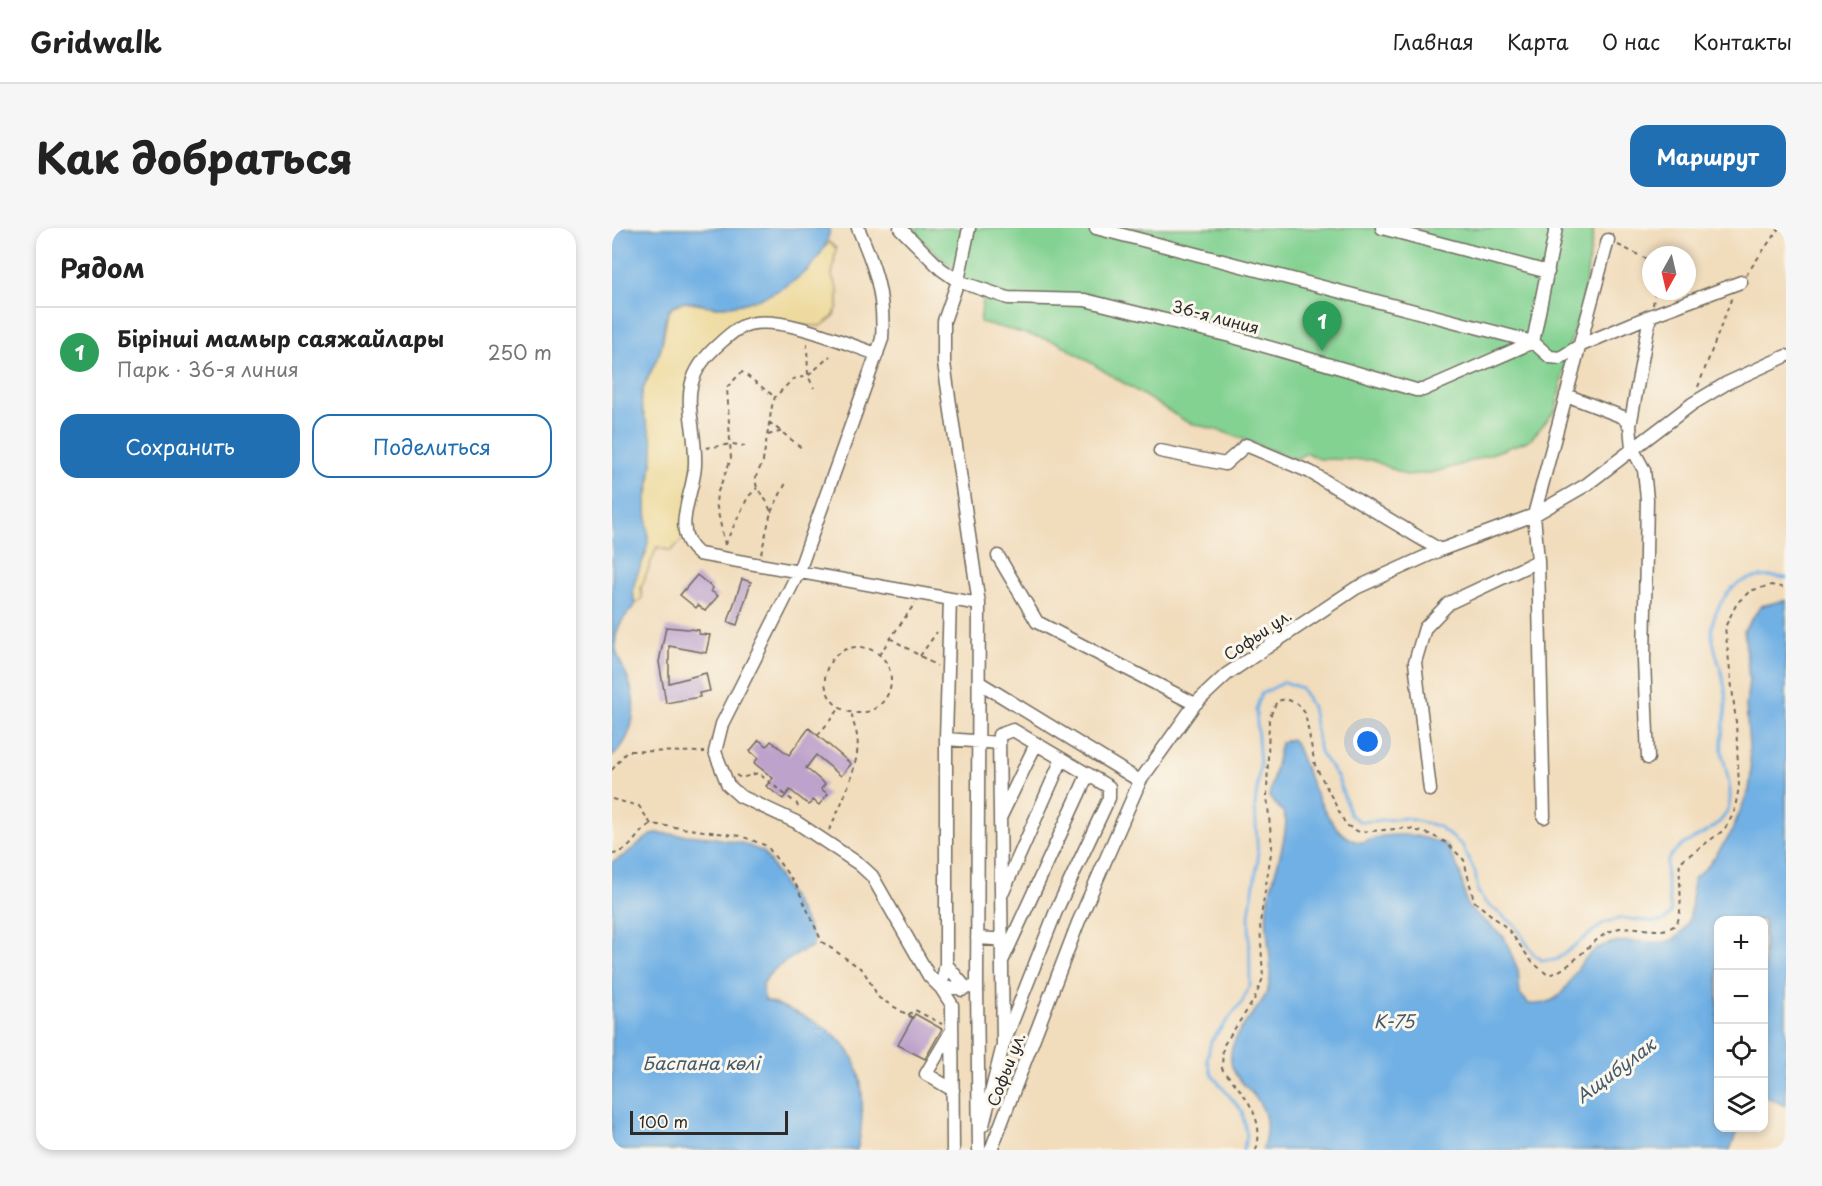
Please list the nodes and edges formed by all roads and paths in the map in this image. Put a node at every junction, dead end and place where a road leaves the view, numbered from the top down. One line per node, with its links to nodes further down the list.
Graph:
1 (858, 228): 17 (street)
2 (900, 228): 11 (street, 36-я линия)
3 (969, 228): 11 (street)
4 (1095, 228): 14 (street)
5 (1382, 228): 10 (street)
6 (1556, 228): 10 (street)
7 (1779, 228): 12 (path)
8 (1608, 240): 9 (path); 16 (street)
9 (1642, 257)
10 (1548, 272): 14 (street)
11 (958, 282): 14 (street, 36-я линия); 49 (street)
12 (1741, 282): 13 (street); 24 (path)
13 (1650, 316): 16 (street); 26 (street)
14 (1533, 342): 16 (street)
15 (807, 343): 20 (path)
16 (1579, 346): 22 (street)
17 (877, 354): 33 (street); 45 (street)
18 (831, 356): 20 (path)
19 (1786, 356): 24 (street, Софьи ул.)
20 (808, 376): 21 (path); 23 (path)
21 (814, 388)
22 (1566, 395): 26 (street); 38 (street)
23 (775, 397): 25 (path); 29 (path)
24 (1692, 404): 31 (street, Софьи ул.)
25 (769, 422): 27 (path); 28 (path)
26 (1630, 426): 31 (street)
27 (783, 431): 28 (path); 32 (path)
28 (768, 435): 36 (path)
29 (732, 444): 30 (path); 33 (path); 39 (path)
30 (745, 446)
31 (1632, 448): 38 (street, Софьи ул.); 65 (street)
32 (803, 449)
33 (695, 450): 42 (street)
34 (1160, 451): 40 (street)
35 (786, 483): 37 (path)
36 (757, 488): 37 (path); 39 (path)
37 (771, 512): 44 (path)
38 (1534, 515): 40 (street, Софьи ул.); 43 (street)
39 (725, 545): 42 (path)
40 (1440, 550): 56 (street, Софьи ул.)
41 (998, 556): 56 (street)
42 (719, 558): 44 (street)
43 (1538, 561): 71 (street); 73 (street)
44 (760, 564): 45 (street)
45 (799, 571): 47 (street); 64 (street)
46 (1786, 588): 94 (path)
47 (922, 593): 48 (street); 51 (path)
48 (950, 599): 49 (street); 50 (street)
49 (979, 604): 55 (street)
50 (950, 616): 53 (path); 54 (street)
51 (890, 638): 52 (path); 53 (path)
52 (879, 655): 57 (path); 58 (path)
53 (920, 656): 54 (path)
54 (948, 673): 60 (street)
55 (980, 683): 61 (street); 70 (street)
56 (1195, 704): 70 (street, Софьи ул.)
57 (840, 708): 58 (path); 59 (path)
58 (852, 713): 77 (path)
59 (818, 735)
60 (946, 739): 61 (street); 82 (street)
61 (979, 741): 62 (street); 80 (street)
62 (999, 743): 63 (street); 74 (street)
63 (1036, 744): 66 (street); 74 (street)
64 (715, 752): 68 (path); 75 (street)
65 (1648, 758)
66 (1062, 759): 69 (street); 79 (street)
67 (730, 767): 75 (path)
68 (612, 770)
69 (1088, 774): 81 (street); 89 (street)
70 (1140, 782): 93 (street, Софьи ул.)
71 (1430, 790)
72 (612, 800): 76 (path)
73 (1544, 817)
74 (1000, 818): 79 (street)
75 (796, 822): 77 (street)
76 (651, 824): 78 (path); 86 (path)
77 (824, 840): 84 (street)
78 (612, 854)
79 (1001, 897): 81 (street)
80 (977, 938): 81 (street); 83 (street)
81 (1007, 939): 89 (street)
82 (946, 964): 83 (street); 84 (street)
83 (971, 987): 84 (street); 85 (street); 91 (street)
84 (941, 988): 85 (street)
85 (952, 1005): 88 (street)
86 (908, 1015): 87 (path); 88 (path)
87 (913, 1018)
88 (952, 1030): 90 (street); 90 (street)
89 (1003, 1046): 91 (street)
90 (953, 1090): 92 (street)
91 (980, 1145)
92 (953, 1150)
93 (991, 1150)
94 (1256, 1150)

